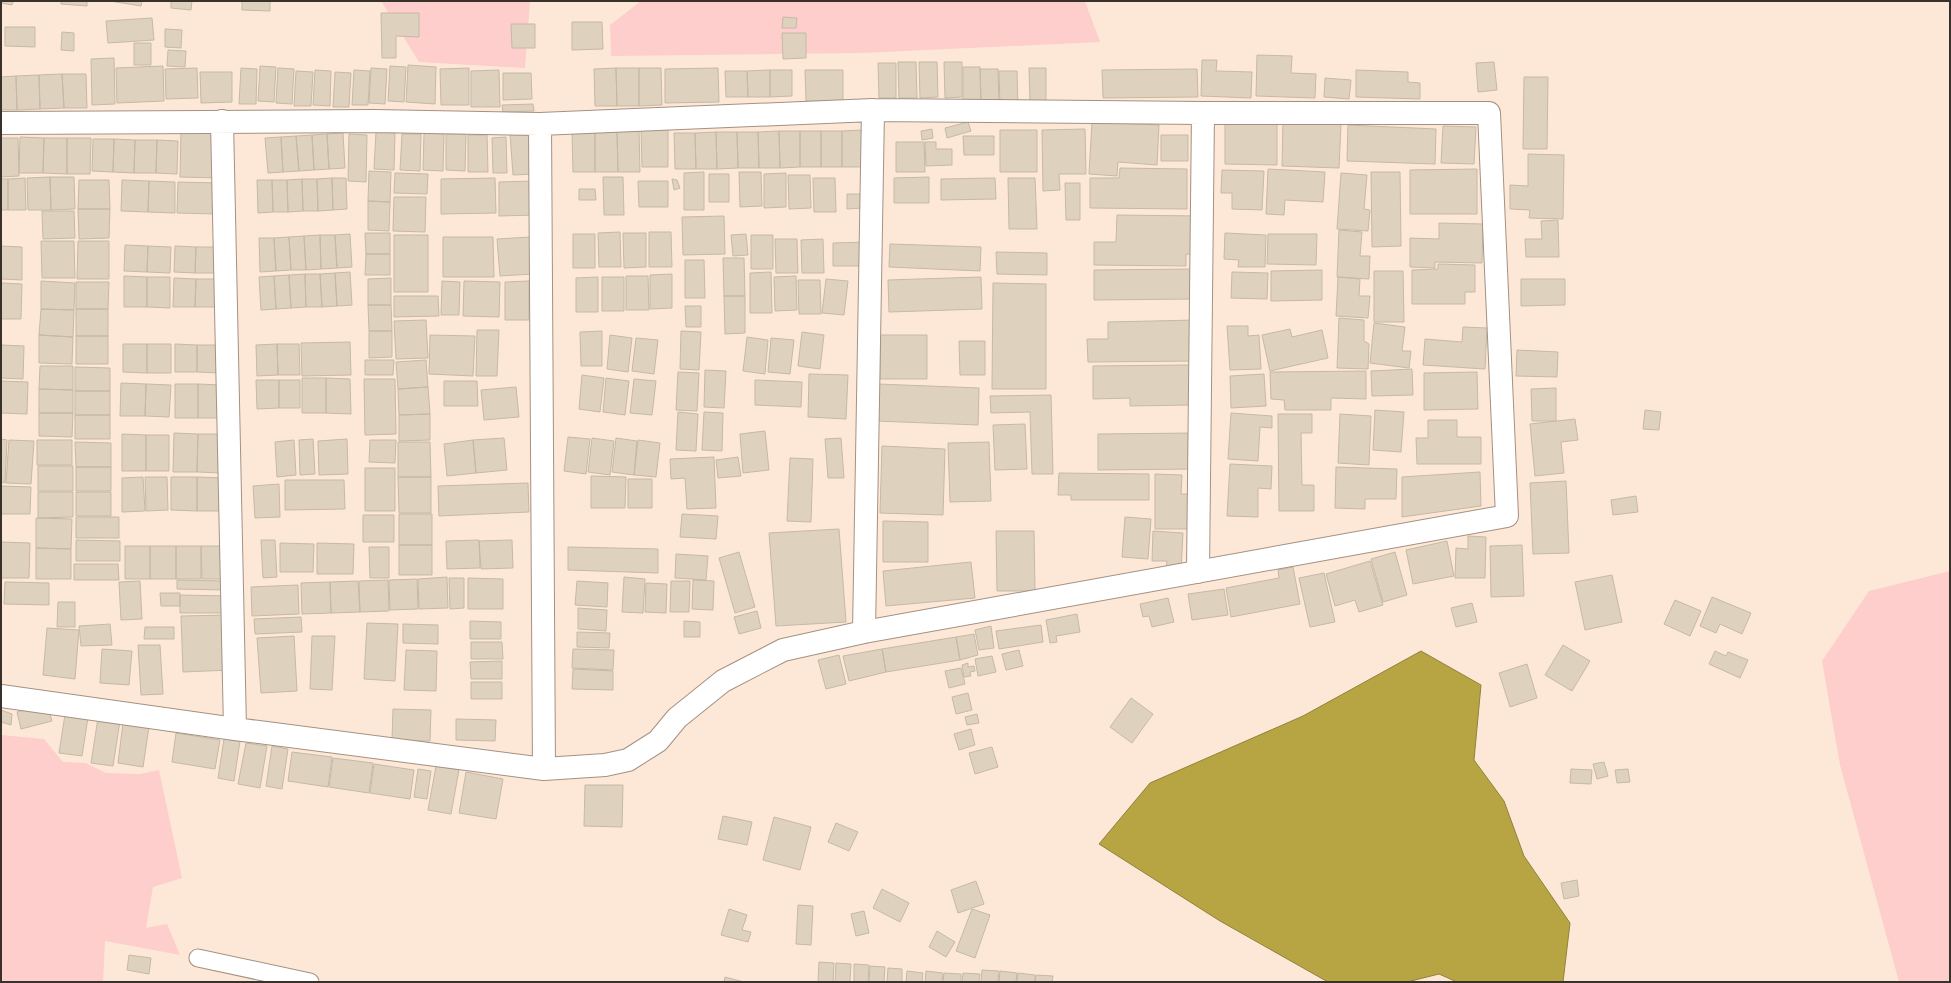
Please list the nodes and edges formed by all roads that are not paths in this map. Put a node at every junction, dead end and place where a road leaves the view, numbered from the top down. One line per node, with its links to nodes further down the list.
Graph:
1 (873, 110): 2 (street); 5 (street); 7 (street)
2 (1203, 113): 6 (street); 6 (street)
3 (222, 122): 4 (street); 5 (street); 9 (street)
4 (1, 123)
5 (540, 124): 10 (street)
6 (1198, 572): 7 (street)
7 (864, 632): 10 (street)
8 (1, 696): 9 (street)
9 (234, 729): 10 (street)
10 (544, 769)
11 (198, 958): 12 (lane)
12 (310, 982)

